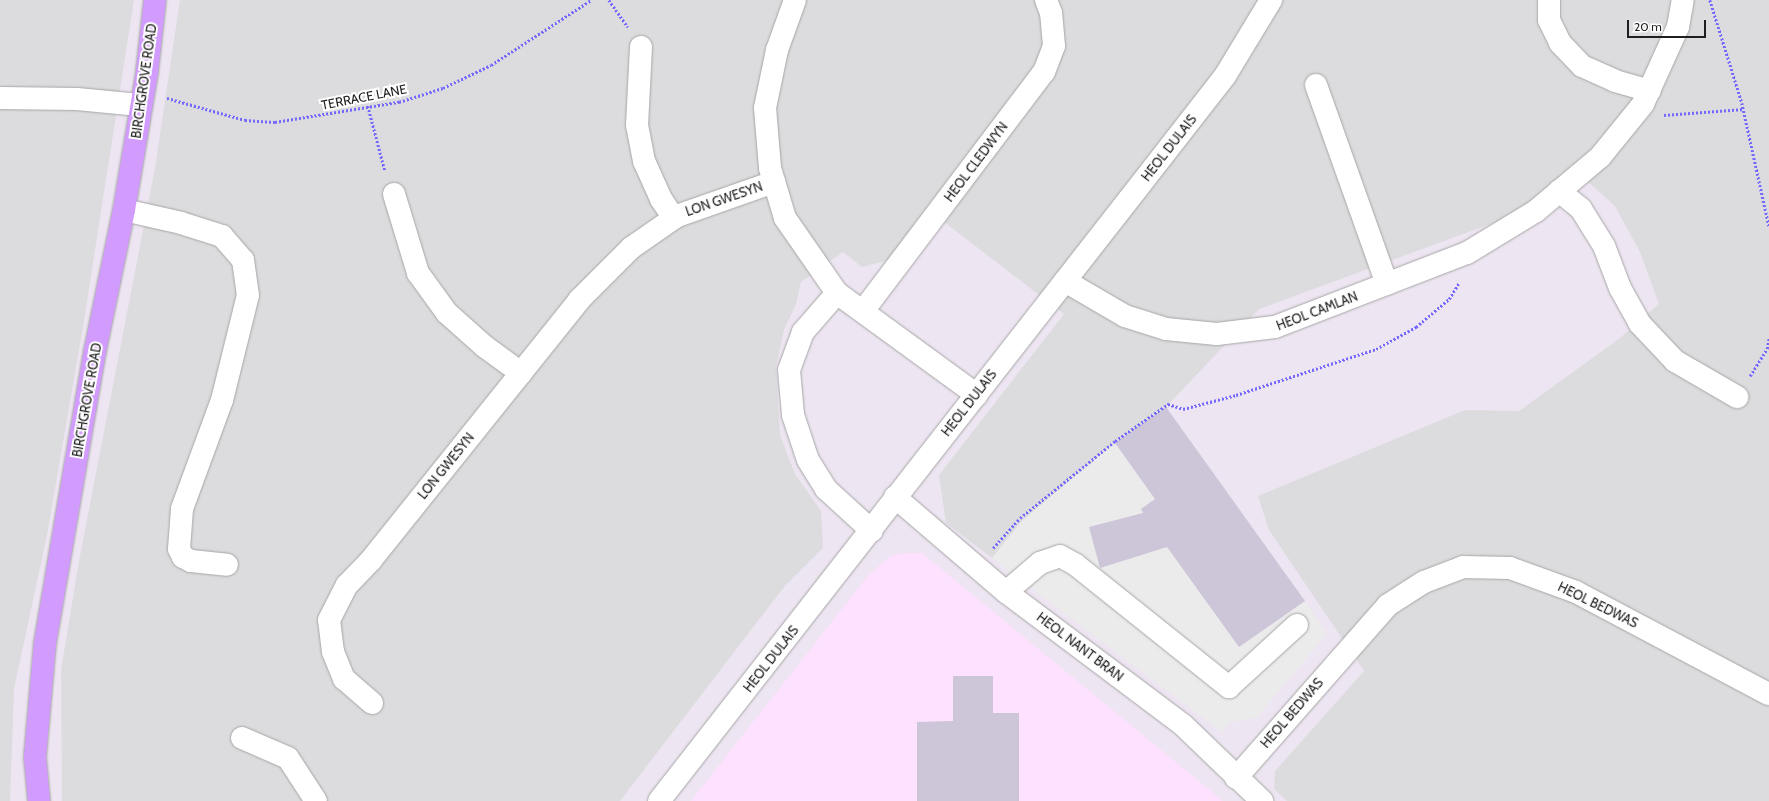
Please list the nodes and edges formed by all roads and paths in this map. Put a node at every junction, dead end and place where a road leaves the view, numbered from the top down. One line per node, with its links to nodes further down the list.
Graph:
1 (155, 0): 14 (main road, BIRCHGROVE ROAD)
2 (591, 0): 15 (path, TERRACE LANE)
3 (609, 0): 10 (path)
4 (795, 0): 18 (street)
5 (1046, 0): 28 (street, HEOL CLEDWYN)
6 (1271, 0): 25 (street, HEOL DULAIS)
7 (1549, 0): 12 (street)
8 (1683, 0): 12 (street, HEOL CAMLAN)
9 (1710, 0): 16 (path)
10 (642, 47): 22 (street, LON GWESYN)
11 (1316, 85): 26 (street)
12 (1650, 91): 17 (street, HEOL CAMLAN)
13 (0, 98): 14 (street)
14 (142, 98): 15 (path, TERRACE LANE); 21 (main road, BIRCHGROVE ROAD)
15 (368, 106): 20 (path)
16 (1744, 109): 17 (path); 23 (path)
17 (1633, 117): 19 (street, HEOL CAMLAN)
18 (774, 182): 22 (street, LON GWESYN); 27 (street)
19 (1559, 191): 24 (street, HEOL CAMLAN); 32 (street)
20 (394, 194): 30 (street)
21 (124, 210): 35 (street); 43 (main road, BIRCHGROVE ROAD)
22 (674, 218): 30 (street, LON GWESYN)
23 (1769, 226)
24 (1467, 253): 26 (street, HEOL CAMLAN); 36 (path)
25 (1065, 281): 26 (street, HEOL CAMLAN); 31 (street, HEOL DULAIS)
26 (1388, 284)
27 (837, 293): 28 (street); 34 (street)
28 (863, 311): 31 (street)
29 (1769, 338): 32 (path)
30 (521, 373): 40 (street, LON GWESYN)
31 (977, 395): 33 (street, HEOL DULAIS)
32 (1737, 397)
33 (895, 497): 34 (street, HEOL DULAIS); 36 (street, HEOL NANT BRAN)
34 (872, 531): 45 (street, HEOL DULAIS)
35 (227, 565)
36 (977, 566): 37 (street, HEOL NANT BRAN)
37 (1006, 592): 38 (street); 42 (street, HEOL NANT BRAN)
38 (1297, 625)
39 (1769, 694): 42 (street, HEOL BEDWAS)
40 (372, 703)
41 (242, 738): 44 (street)
42 (1236, 778): 46 (street, HEOL NANT BRAN)
43 (39, 801)
44 (316, 801)
45 (659, 801)
46 (1262, 801)

